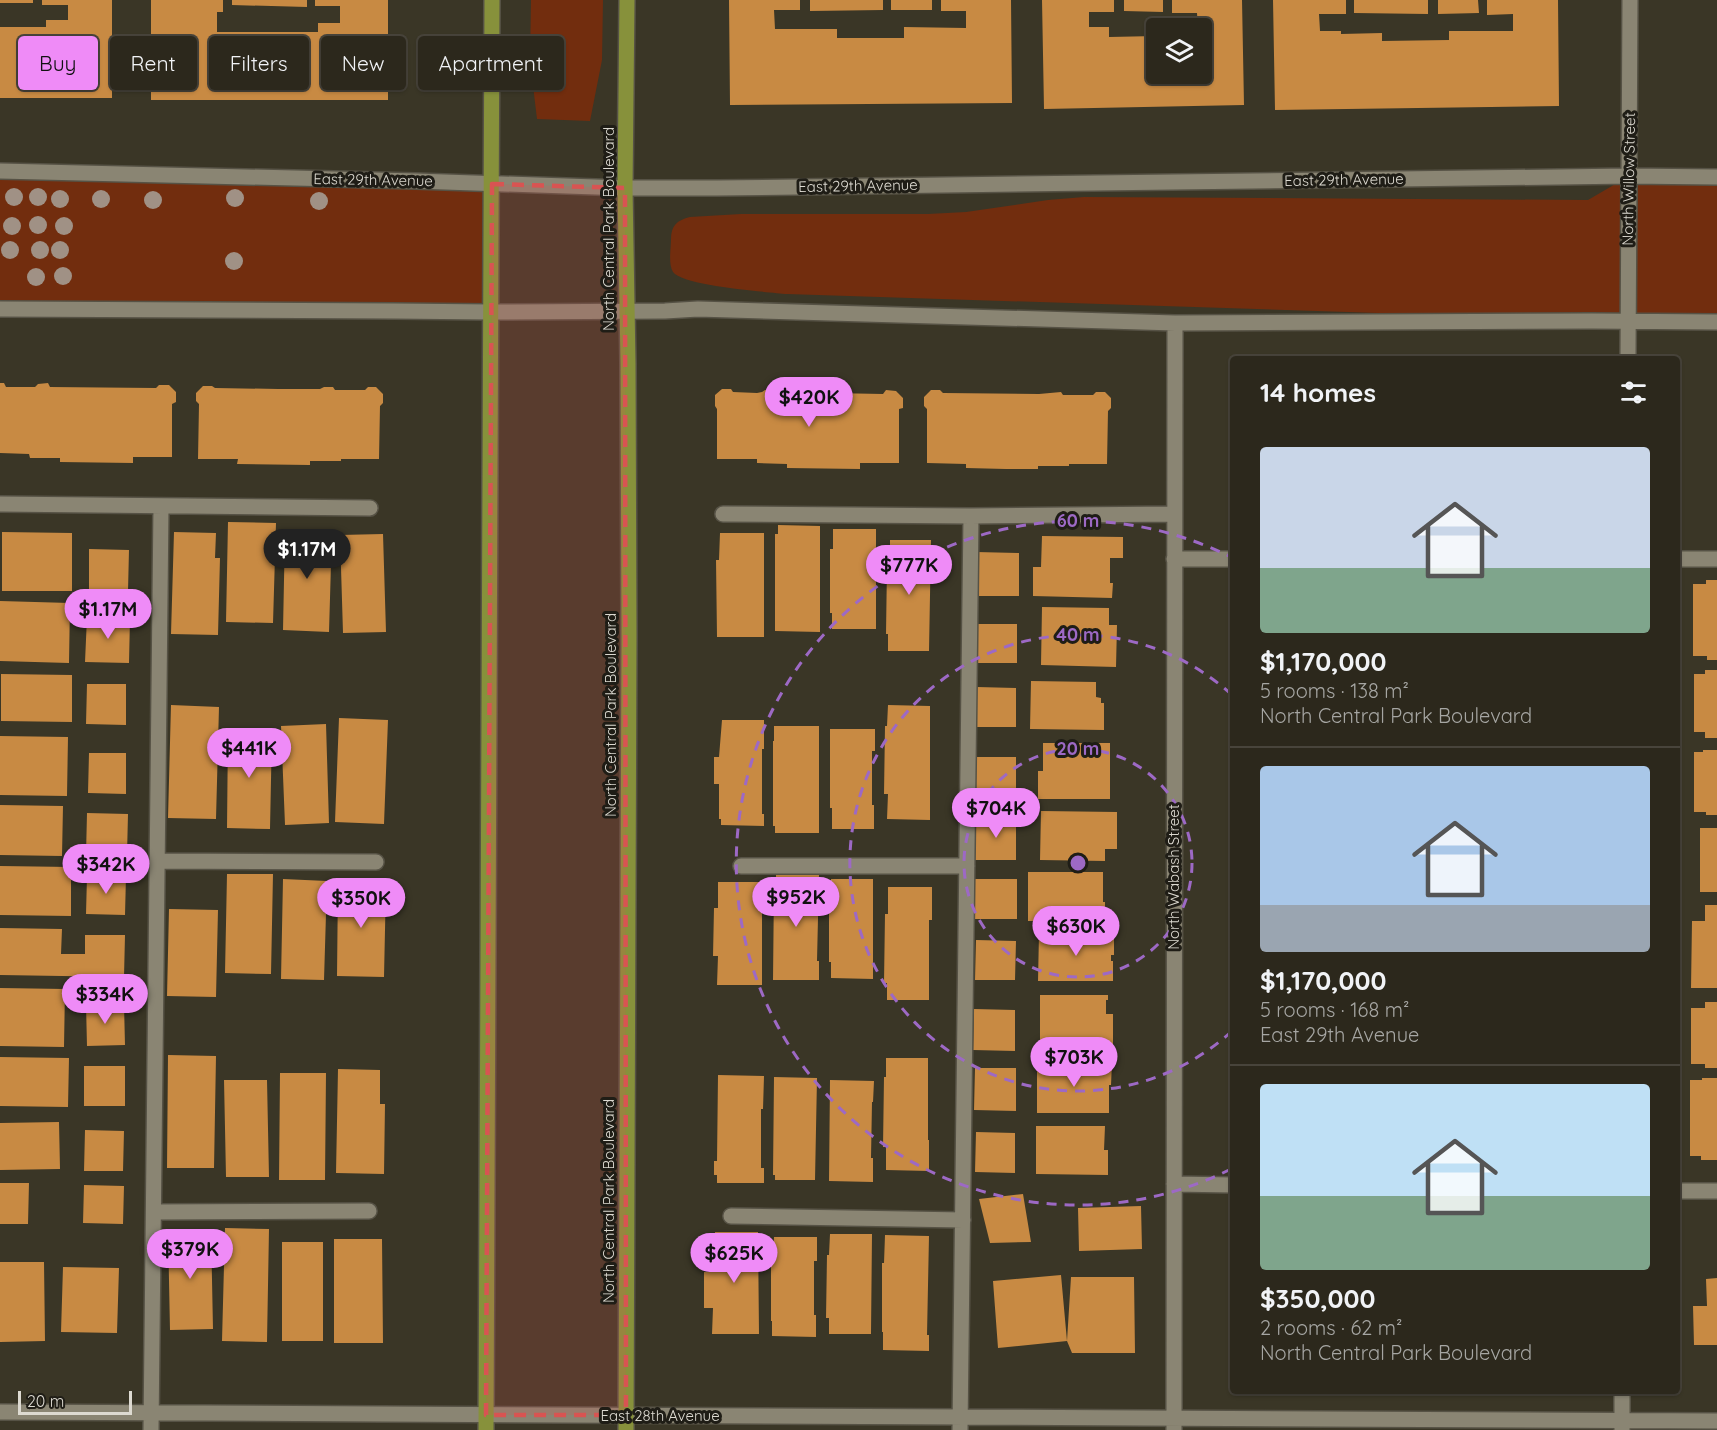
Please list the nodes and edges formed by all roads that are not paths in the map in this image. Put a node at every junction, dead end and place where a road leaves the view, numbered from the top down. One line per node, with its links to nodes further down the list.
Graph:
1 (492, 0): 7 (main road)
2 (627, 0): 8 (main road, North Central Park Boulevard)
3 (1630, 0): 5 (street, North Willow Street)
4 (0, 171): 7 (street, East 29th Avenue)
5 (1629, 176): 6 (street, East 29th Avenue); 8 (street, East 29th Avenue); 12 (street, North Willow Street)
6 (1717, 177)
7 (492, 184): 8 (street, East 29th Avenue); 11 (main road)
8 (625, 188): 10 (main road, North Central Park Boulevard)
9 (0, 309): 11 (street)
10 (627, 311): 11 (street); 14 (street); 43 (main road, North Central Park Boulevard)
11 (491, 312): 42 (main road)
12 (1628, 321): 13 (street); 14 (street); 15 (street, North Willow Street)
13 (1717, 322)
14 (1175, 323): 20 (street, North Wabash Street)
15 (1628, 356)
16 (0, 504): 17 (street)
17 (161, 506): 18 (street); 26 (street)
18 (370, 508)
19 (723, 514): 21 (street)
20 (1174, 514): 21 (street); 22 (street, North Wabash Street)
21 (972, 516): 29 (street)
22 (1174, 559): 23 (street); 30 (street, North Wabash Street)
23 (1230, 559)
24 (1680, 559): 25 (street)
25 (1717, 559)
26 (158, 861): 27 (street); 35 (street)
27 (376, 862)
28 (741, 866): 29 (street)
29 (967, 866): 37 (street)
30 (1174, 1184): 31 (street); 45 (street, North Wabash Street)
31 (1230, 1185)
32 (1680, 1191): 33 (street)
33 (1717, 1191)
34 (369, 1211): 35 (street)
35 (154, 1212): 40 (street)
36 (731, 1216): 37 (street)
37 (963, 1220): 44 (street)
38 (1622, 1394): 46 (street)
39 (0, 1412): 40 (street, East 28th Avenue)
40 (152, 1413): 42 (street, East 28th Avenue); 47 (street)
41 (1717, 1421): 46 (street, East 28th Avenue)
42 (486, 1422): 43 (street, East 28th Avenue)
43 (626, 1423): 44 (street, East 28th Avenue)
44 (960, 1424): 45 (street, East 28th Avenue)
45 (1174, 1424): 46 (street, East 28th Avenue)
46 (1622, 1425)
47 (151, 1430)

